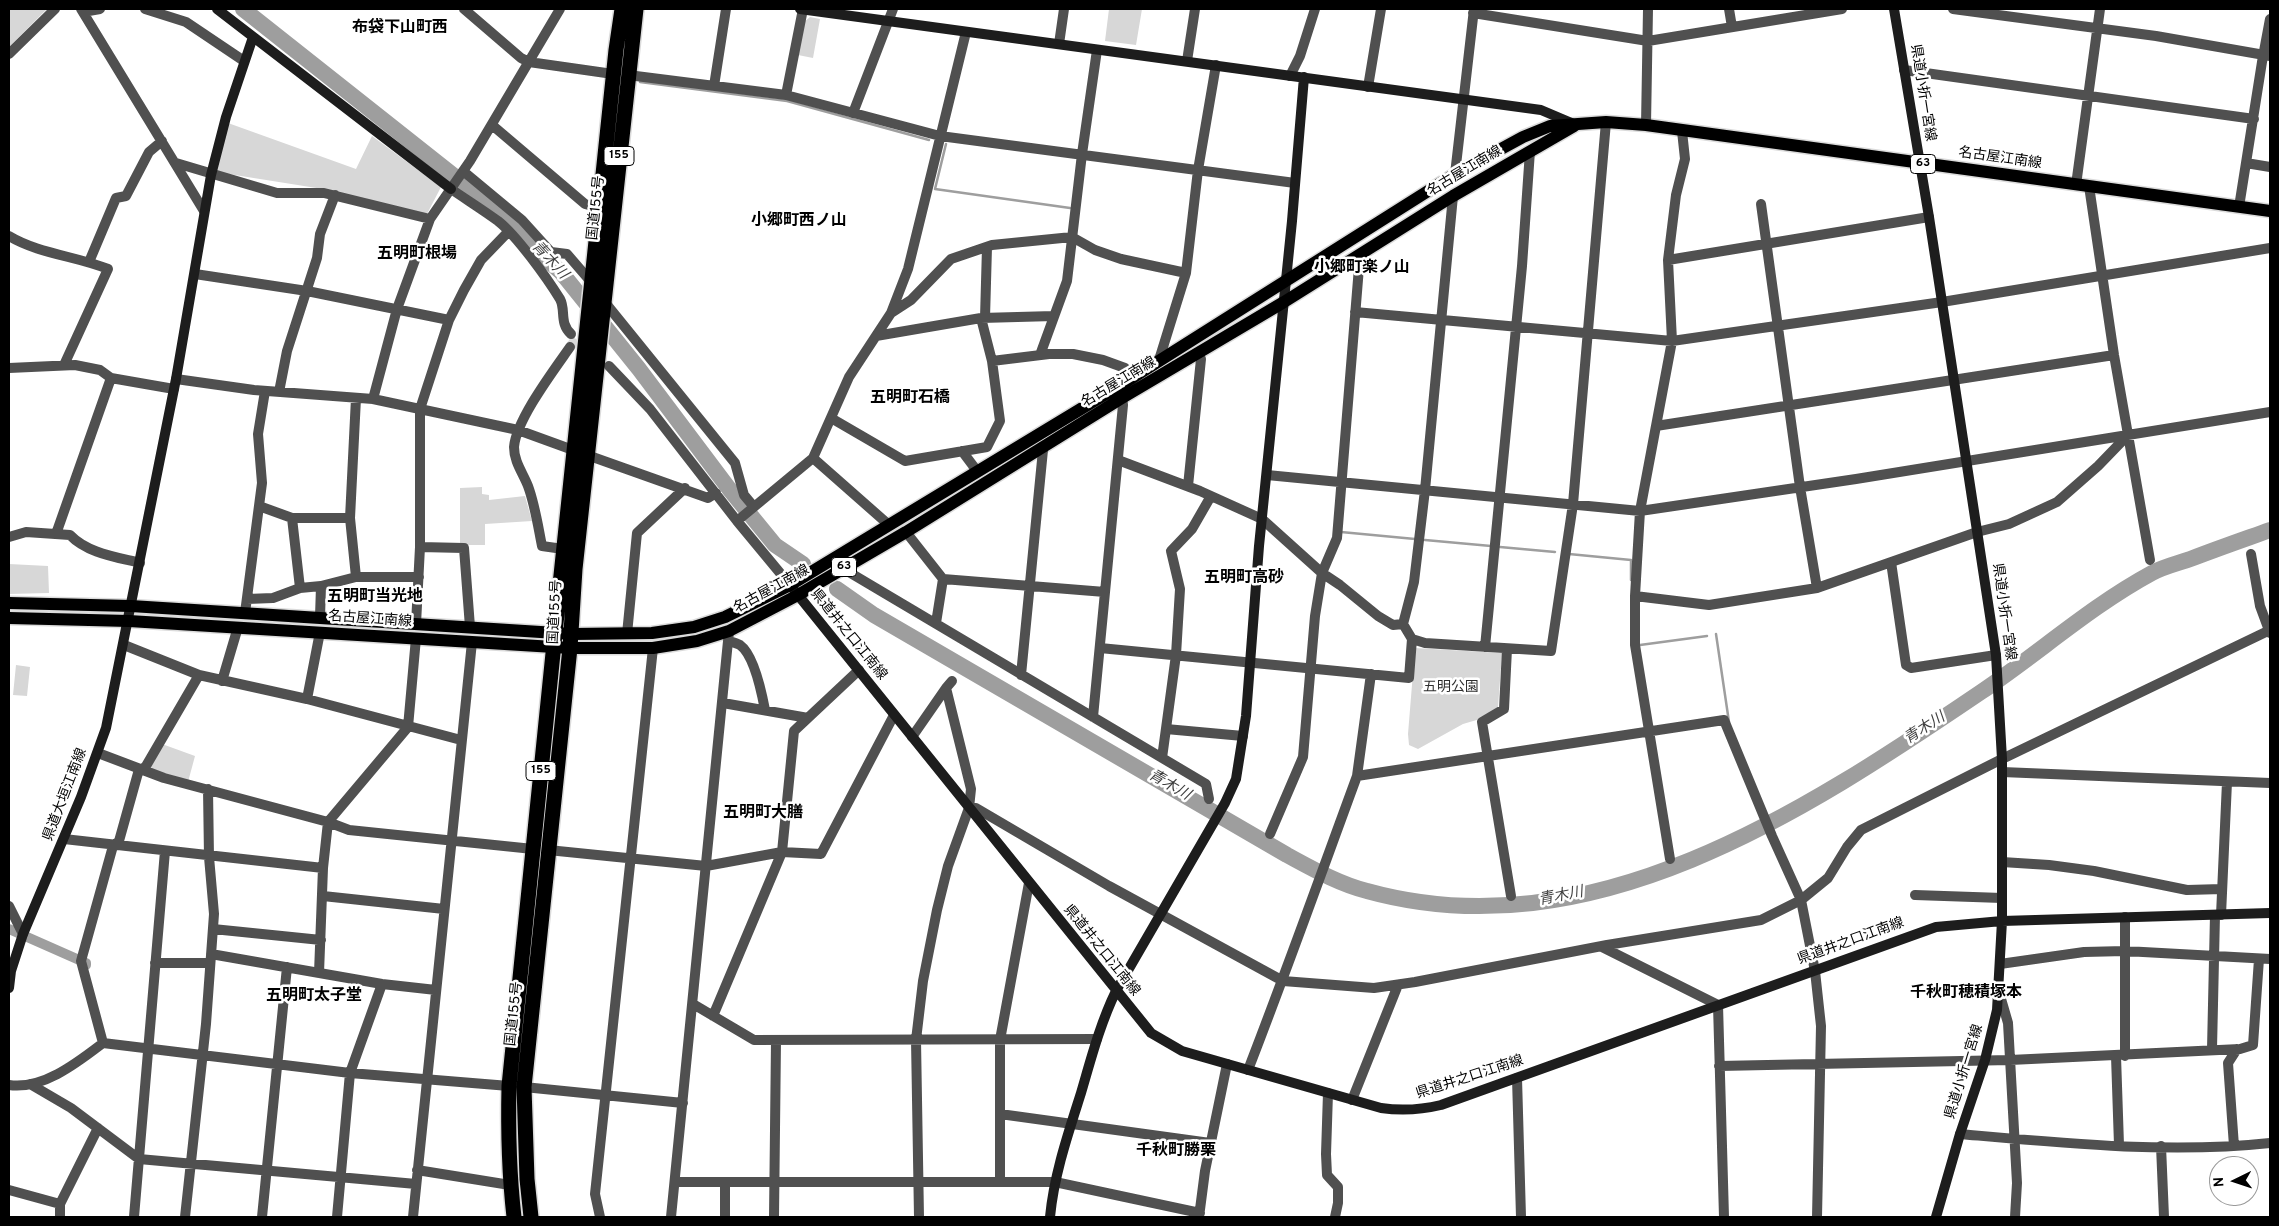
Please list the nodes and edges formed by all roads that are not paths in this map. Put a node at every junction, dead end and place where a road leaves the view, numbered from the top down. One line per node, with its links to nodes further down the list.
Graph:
1 (55, 9): 33 (street)
2 (100, 9): 22 (street)
3 (145, 9): 35 (street)
4 (217, 9): 29 (main road)
5 (464, 9): 37 (street)
6 (560, 9): 37 (street)
7 (622, 9): 40 (highway, 国道155号 / 155)
8 (636, 9): 40 (highway, 国道155号 / 155)
9 (726, 9): 43 (street)
10 (806, 9): 25 (main road); 45 (street)
11 (893, 9): 25 (street)
12 (1064, 9): 31 (street)
13 (1195, 9): 36 (street)
14 (1315, 9): 41 (street)
15 (1381, 9): 44 (street)
16 (1648, 9): 30 (street)
17 (1729, 9): 26 (street)
18 (1842, 9): 26 (street)
19 (1894, 9): 39 (main road, 県道小折一宮線)
20 (1953, 9): 27 (street)
21 (2100, 9): 27 (street)
22 (82, 10): 56 (street)
23 (1473, 11): 30 (street); 47 (street)
24 (2270, 19): 34 (street)
25 (889, 21): 28 (main road); 48 (street)
26 (1732, 28): 30 (street)
27 (2097, 28): 34 (street); 46 (street)
28 (966, 32): 31 (main road); 55 (street)
29 (253, 37): 35 (main road, 県道大垣江南線); 70 (main road)
30 (1648, 41): 53 (street)
31 (1059, 44): 32 (main road)
32 (1097, 50): 36 (main road); 58 (street)
33 (9, 54)
34 (2267, 55): 49 (street)
35 (244, 61): 66 (main road, 県道大垣江南線)
36 (1187, 61): 38 (main road)
37 (529, 62): 40 (street); 51 (street)
38 (1216, 65): 41 (main road); 63 (street)
39 (1904, 70): 46 (street); 60 (main road, 県道小折一宮線)
40 (620, 75): 43 (street); 75 (highway, 国道155号 / 155); 95 (highway, 国道155号 / 155)
41 (1290, 76): 42 (main road)
42 (1304, 77): 44 (main road); 67 (main road)
43 (714, 86): 45 (street)
44 (1368, 87): 47 (main road)
45 (786, 95): 48 (street)
46 (2088, 96): 49 (street); 68 (street)
47 (1463, 100): 52 (main road); 65 (street)
48 (853, 113): 55 (street)
49 (2254, 119): 61 (street)
50 (1606, 122): 52 (main road, 名古屋江南線 / 63); 53 (main road, 名古屋江南線 / 63); 108 (street)
51 (492, 125): 64 (street); 75 (street)
52 (1576, 125): 57 (main road, 名古屋江南線 / 63); 65 (main road, 名古屋江南線 / 63)
53 (1646, 125): 54 (main road, 名古屋江南線 / 63)
54 (1682, 131): 60 (main road, 名古屋江南線 / 63); 87 (street)
55 (940, 136): 58 (street); 100 (street)
56 (162, 141): 59 (street); 88 (street)
57 (1530, 151): 72 (main road, 名古屋江南線 / 63); 106 (street)
58 (1082, 154): 63 (street); 82 (street)
59 (176, 163): 66 (street); 76 (street)
60 (1920, 163): 68 (main road, 名古屋江南線 / 63); 78 (main road, 県道小折一宮線)
61 (2246, 163): 62 (street); 74 (street)
62 (2270, 167)
63 (1198, 170): 67 (street); 89 (street)
64 (462, 172): 70 (street); 93 (street)
65 (1454, 174): 92 (main road, 名古屋江南線 / 63)
66 (211, 175): 71 (street); 76 (main road, 県道大垣江南線)
67 (1295, 184): 92 (main road)
68 (2076, 185): 69 (main road, 名古屋江南線 / 63)
69 (2089, 186): 74 (main road, 名古屋江南線 / 63); 91 (street)
70 (452, 187): 79 (street); 80 (street)
71 (335, 195): 79 (street); 94 (street)
72 (1453, 196): 86 (main road, 名古屋江南線 / 63); 104 (street)
73 (1761, 204): 83 (street)
74 (2239, 207): 77 (main road, 名古屋江南線 / 63)
75 (600, 208): 93 (highway, 国道155号 / 155)
76 (204, 211): 90 (main road, 県道大垣江南線)
77 (2270, 211)
78 (1929, 217): 83 (street); 97 (main road, 県道小折一宮線)
79 (430, 219): 98 (street)
80 (508, 232): 103 (street); 107 (street)
81 (9, 236): 88 (street)
82 (1072, 237): 84 (street); 89 (street); 101 (street)
83 (1767, 244): 87 (street); 105 (street)
84 (987, 247): 100 (street); 102 (street)
85 (2270, 248): 91 (street)
86 (1360, 254): 96 (main road, 名古屋江南線 / 63); 99 (street)
87 (1668, 260): 110 (street)
88 (90, 262): 117 (street)
89 (1186, 273): 115 (street)
90 (195, 274): 94 (street); 123 (main road, 県道大垣江南線)
91 (2102, 275): 97 (street); 114 (street)
92 (1286, 280): 96 (main road); 115 (main road, 名古屋江南線 / 63)
93 (592, 286): 138 (highway, 国道155号 / 155)
94 (307, 291): 98 (street); 125 (street)
95 (603, 301): 138 (highway, 国道155号 / 155); 154 (street)
96 (1284, 302): 112 (main road, 名古屋江南線 / 63); 143 (main road)
97 (1942, 302): 105 (street); 122 (main road, 県道小折一宮線)
98 (397, 309): 103 (street); 128 (street)
99 (1355, 312): 104 (street); 144 (street)
100 (891, 313): 109 (street)
101 (1054, 316): 102 (street); 113 (street)
102 (983, 318): 109 (street); 116 (street)
103 (449, 320): 130 (street)
104 (1440, 320): 106 (street); 148 (street)
105 (1778, 326): 110 (street); 129 (street)
106 (1516, 328): 108 (street); 151 (street)
107 (571, 334)
108 (1588, 334): 110 (street); 152 (street)
109 (876, 336): 132 (street)
110 (1672, 341): 133 (street)
111 (570, 347): 134 (street)
112 (1197, 353): 127 (main road, 名古屋江南線 / 63); 145 (street)
113 (1040, 355): 116 (street); 121 (street)
114 (2114, 355): 122 (street); 135 (street)
115 (1159, 360): 121 (main road, 名古屋江南線 / 63)
116 (992, 361): 137 (street)
117 (64, 365): 119 (street); 120 (street)
118 (610, 366): 149 (street)
119 (9, 368)
120 (111, 378): 123 (street); 163 (street)
121 (1132, 378): 142 (main road, 名古屋江南線 / 63)
122 (1953, 381): 129 (street); 141 (main road, 県道小折一宮線)
123 (175, 384): 124 (street); 170 (main road, 県道大垣江南線)
124 (265, 391): 125 (street); 153 (street)
125 (279, 392): 126 (street)
126 (356, 398): 128 (street); 157 (street)
127 (1122, 398): 136 (main road, 名古屋江南線 / 63); 140 (street)
128 (373, 399): 130 (street)
129 (1789, 406): 133 (street); 146 (street)
130 (420, 408): 134 (street); 165 (street)
131 (2270, 412): 135 (street)
132 (831, 418): 137 (street); 139 (street)
133 (1656, 426): 155 (street)
134 (518, 430): 138 (street); 166 (street)
135 (2128, 435): 141 (street); 162 (street); 168 (street)
136 (1042, 447): 161 (main road, 名古屋江南線 / 63); 177 (street)
137 (962, 451): 142 (street)
138 (580, 452): 147 (street); 166 (highway, 国道155号 / 155); 202 (highway, 国道155号 / 155)
139 (813, 458): 154 (street); 160 (street)
140 (1118, 460): 145 (street); 181 (street)
141 (1966, 460): 146 (street); 162 (main road, 県道小折一宮線)
142 (977, 472): 160 (main road, 名古屋江南線 / 63)
143 (1267, 475): 144 (street); 159 (main road)
144 (1343, 482): 148 (street); 172 (street)
145 (1188, 486): 150 (street)
146 (1800, 487): 155 (street); 179 (street)
147 (685, 488): 149 (street); 197 (street)
148 (1425, 490): 151 (street); 192 (street)
149 (716, 493): 158 (street)
150 (1211, 496): 159 (street); 209 (street)
151 (1500, 497): 152 (street); 205 (street)
152 (1573, 504): 155 (street); 208 (street)
153 (259, 506): 156 (street); 183 (street)
154 (753, 508): 158 (street)
155 (1640, 511): 182 (street)
156 (292, 518): 157 (street); 178 (street)
157 (350, 518): 174 (street)
158 (739, 519): 180 (street)
159 (1262, 519): 172 (street); 211 (main road)
160 (889, 525): 180 (main road, 名古屋江南線 / 63)
161 (906, 532): 171 (main road, 名古屋江南線 / 63); 175 (street)
162 (1977, 532): 169 (street); 210 (main road, 県道小折一宮線)
163 (56, 534): 164 (street); 170 (street)
164 (9, 537)
165 (420, 547): 173 (street); 194 (street)
166 (563, 549): 201 (highway, 国道155号 / 155)
167 (2251, 554): 195 (street)
168 (2150, 560)
169 (1891, 562): 179 (street); 210 (street)
170 (140, 563): 185 (main road, 県道大垣江南線)
171 (842, 568): 180 (main road, 名古屋江南線 / 63); 190 (street)
172 (1322, 573): 192 (street); 212 (street)
173 (419, 577): 174 (street); 191 (street)
174 (356, 578): 176 (street)
175 (943, 579): 177 (street); 190 (street)
176 (321, 586): 178 (street); 187 (street)
177 (1031, 586): 181 (street); 214 (street)
178 (300, 588): 183 (street)
179 (1817, 588): 182 (street)
180 (794, 590): 197 (main road, 名古屋江南線 / 63); 198 (main road, 名古屋江南線 / 63); 213 (main road, 県道井之口江南線)
181 (1105, 592): 207 (street)
182 (1635, 596): 226 (street)
183 (247, 600): 186 (street)
184 (9, 603): 185 (main road, 名古屋江南線 / 63)
185 (131, 606): 186 (main road, 名古屋江南線 / 63); 189 (main road, 県道大垣江南線)
186 (245, 613): 187 (main road, 名古屋江南線 / 63)
187 (320, 617): 191 (main road, 名古屋江南線 / 63)
188 (9, 618): 189 (main road, 名古屋江南線 / 63)
189 (129, 621): 193 (main road, 名古屋江南線 / 63); 204 (main road, 県道大垣江南線)
190 (936, 623): 214 (street)
191 (416, 624): 194 (main road, 名古屋江南線 / 63)
192 (1403, 624): 200 (street)
193 (238, 627): 196 (main road, 名古屋江南線 / 63); 217 (street)
194 (470, 627): 201 (main road, 名古屋江南線 / 63)
195 (2270, 631): 233 (street)
196 (320, 632): 199 (main road, 名古屋江南線 / 63); 218 (street)
197 (627, 634): 202 (main road, 名古屋江南線 / 63)
198 (729, 636): 206 (main road, 名古屋江南線 / 63); 219 (street); 220 (street)
199 (416, 638): 203 (main road, 名古屋江南線 / 63); 224 (street)
200 (1412, 639): 205 (street); 215 (street)
201 (555, 640): 202 (main road, 名古屋江南線 / 63); 203 (main road, 名古屋江南線 / 63); 247 (highway, 国道155号 / 155)
202 (571, 641): 206 (main road, 名古屋江南線 / 63); 247 (highway, 国道155号 / 155)
203 (472, 642): 229 (street)
204 (124, 645): 216 (street); 230 (main road, 県道大垣江南線)
205 (1485, 647): 208 (street)
206 (653, 648): 251 (street)
207 (1100, 648): 209 (street); 222 (street)
208 (1507, 649): 231 (street)
209 (1176, 655): 211 (street); 225 (street)
210 (1996, 660): 233 (main road, 県道小折一宮線)
211 (1251, 663): 212 (street); 227 (main road)
212 (1311, 669): 215 (street); 243 (street)
213 (859, 670): 221 (main road, 県道井之口江南線); 223 (street)
214 (1022, 674): 222 (street)
215 (1371, 674): 236 (street)
216 (198, 676): 217 (street); 234 (street)
217 (222, 681): 218 (street)
218 (308, 699): 224 (street)
219 (723, 702): 220 (street); 254 (street)
220 (765, 710): 223 (street)
221 (894, 715): 228 (main road, 県道井之口江南線); 249 (street)
222 (1092, 717): 232 (street)
223 (808, 718): 249 (street)
224 (408, 726): 229 (street); 242 (street)
225 (1166, 729): 227 (street); 232 (street)
226 (1651, 731): 231 (street); 252 (street); 262 (street)
227 (1243, 736): 265 (main road)
228 (912, 737): 241 (main road, 県道井之口江南線); 241 (street)
229 (462, 740): 245 (street)
230 (98, 752): 234 (street); 244 (main road, 県道大垣江南線)
231 (1488, 756): 236 (street); 260 (street)
232 (1162, 758): 240 (street)
233 (2002, 759): 235 (main road, 県道小折一宮線); 262 (street)
234 (142, 769): 239 (street); 246 (street)
235 (2002, 772): 237 (street); 253 (main road, 県道小折一宮線)
236 (1357, 776): 284 (street)
237 (2227, 782): 238 (street); 257 (street)
238 (2270, 783)
239 (208, 789): 242 (street); 250 (street)
240 (1209, 799)
241 (969, 808): 256 (main road, 県道井之口江南線); 265 (street); 295 (street)
242 (328, 822): 245 (street); 255 (street)
243 (1270, 834)
244 (64, 839): 246 (street); 271 (main road, 県道大垣江南線)
245 (450, 840): 247 (street); 264 (street)
246 (112, 846): 248 (street); 298 (street)
247 (540, 849): 251 (street); 316 (highway, 国道155号 / 155)
248 (164, 851): 250 (street); 279 (street)
249 (782, 852): 254 (street); 293 (street)
250 (208, 856): 255 (street); 270 (street)
251 (631, 858): 254 (street); 318 (street)
252 (1670, 859)
253 (2002, 862): 257 (street); 261 (main road, 県道小折一宮線)
254 (706, 866): 291 (street)
255 (324, 868): 259 (street)
256 (1029, 883): 289 (main road, 県道井之口江南線); 296 (street)
257 (2222, 889): 267 (street)
258 (1915, 895): 261 (street)
259 (323, 896): 264 (street); 272 (street)
260 (1511, 896)
261 (2002, 898): 269 (main road, 県道小折一宮線)
262 (1801, 900): 273 (street); 282 (street)
263 (9, 906): 271 (street)
264 (444, 909): 288 (street)
265 (1162, 913): 284 (street); 289 (main road)
266 (2270, 913): 267 (main road, 県道井之口江南線)
267 (2218, 915): 268 (main road, 県道井之口江南線); 275 (street)
268 (2125, 917): 269 (main road, 県道井之口江南線); 274 (street)
269 (2002, 921): 280 (main road, 県道小折一宮線); 282 (main road, 県道井之口江南線)
270 (213, 929): 272 (street); 276 (street)
271 (22, 934): 287 (main road, 県道大垣江南線)
272 (321, 940): 283 (street)
273 (1602, 947): 286 (street); 292 (street)
274 (2125, 951): 275 (street); 280 (street); 303 (street)
275 (2214, 954): 277 (street); 300 (street)
276 (211, 959): 279 (street); 281 (street); 302 (street)
277 (2259, 959): 278 (street); 301 (street)
278 (2270, 959)
279 (155, 963): 299 (street)
280 (2000, 964): 290 (main road, 県道小折一宮線)
281 (287, 967): 283 (street); 306 (street)
282 (1815, 970): 292 (main road, 県道井之口江南線); 307 (street)
283 (320, 973): 285 (street)
284 (1283, 981): 286 (street); 310 (street)
285 (382, 984): 288 (street); 311 (street)
286 (1398, 985): 319 (street)
287 (9, 988)
288 (436, 990): 313 (street)
289 (1116, 991): 294 (main road); 308 (main road, 県道井之口江南線)
290 (2000, 992): 304 (main road, 県道小折一宮線); 305 (street)
291 (693, 1004): 293 (street); 320 (street)
292 (1718, 1005): 309 (street); 312 (main road, 県道井之口江南線)
293 (713, 1016): 297 (street)
294 (1097, 1039): 296 (street); 322 (main road)
295 (916, 1040): 296 (street); 297 (street); 339 (street)
296 (1000, 1040): 321 (street)
297 (776, 1041): 338 (street)
298 (103, 1043): 299 (street); 314 (street)
299 (149, 1049): 302 (street); 331 (street)
300 (2212, 1049): 301 (street); 303 (street)
301 (2237, 1049): 330 (street)
302 (202, 1055): 306 (street); 332 (street)
303 (2121, 1056): 305 (street); 328 (street)
304 (1985, 1060): 305 (street); 307 (street); 324 (main road, 県道小折一宮線)
305 (2010, 1060): 325 (street)
306 (277, 1063): 311 (street); 333 (street)
307 (1820, 1063): 309 (street); 364 (street)
308 (1227, 1064): 310 (main road, 県道井之口江南線); 326 (street)
309 (1720, 1066): 363 (street)
310 (1248, 1070): 317 (main road, 県道井之口江南線)
311 (350, 1073): 313 (street); 335 (street)
312 (1517, 1078): 319 (main road, 県道井之口江南線); 362 (street)
313 (426, 1080): 316 (street); 334 (street)
314 (30, 1084): 315 (street); 323 (street)
315 (9, 1085)
316 (517, 1087): 318 (street); 343 (highway, 国道155号 / 155); 354 (highway, 国道155号 / 155)
317 (1328, 1093): 319 (main road, 県道井之口江南線); 361 (street)
318 (606, 1095): 320 (street); 355 (street)
319 (1352, 1100)
320 (683, 1103): 336 (street)
321 (1000, 1114): 322 (street); 340 (street)
322 (1071, 1124): 326 (street); 341 (main road)
323 (98, 1128): 331 (street); 345 (street)
324 (1960, 1134): 325 (street); 365 (main road, 県道小折一宮線)
325 (2015, 1139): 328 (street); 366 (street)
326 (1210, 1143): 346 (street)
327 (2270, 1143): 330 (street)
328 (2119, 1145): 329 (street)
329 (2161, 1146): 330 (street); 367 (street)
330 (2234, 1146)
331 (139, 1159): 332 (street); 348 (street)
332 (191, 1162): 333 (street); 349 (street)
333 (267, 1169): 335 (street); 350 (street)
334 (417, 1170): 342 (street); 343 (street)
335 (341, 1176): 342 (street); 351 (street)
336 (675, 1182): 337 (street); 356 (street)
337 (725, 1182): 338 (street); 357 (street)
338 (775, 1182): 339 (street); 358 (street)
339 (919, 1182): 340 (street); 359 (street)
340 (1000, 1182): 341 (street)
341 (1055, 1182): 346 (street); 360 (main road)
342 (416, 1184): 352 (street)
343 (510, 1185): 353 (highway, 国道155号 / 155)
344 (9, 1190): 345 (street)
345 (60, 1204): 347 (street)
346 (1199, 1215)
347 (60, 1217)
348 (134, 1217)
349 (186, 1217)
350 (262, 1217)
351 (337, 1217)
352 (413, 1217)
353 (514, 1217)
354 (531, 1217)
355 (600, 1217)
356 (671, 1217)
357 (725, 1217)
358 (774, 1217)
359 (919, 1217)
360 (1050, 1217)
361 (1335, 1217)
362 (1521, 1217)
363 (1724, 1217)
364 (1818, 1217)
365 (1936, 1217)
366 (2015, 1217)
367 (2164, 1217)

